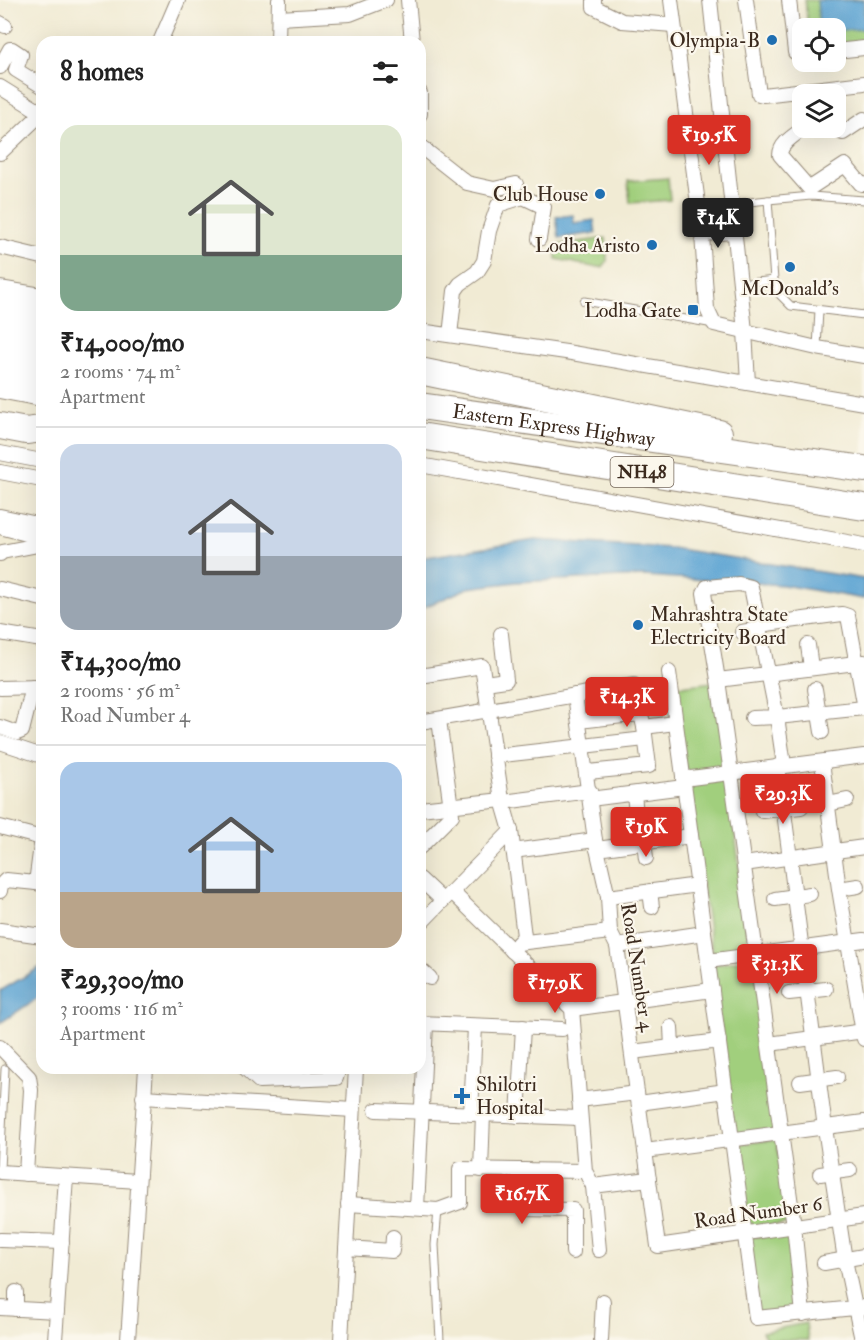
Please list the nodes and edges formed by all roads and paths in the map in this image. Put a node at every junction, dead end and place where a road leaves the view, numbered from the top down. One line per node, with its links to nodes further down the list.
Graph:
1 (178, 0): 13 (street)
2 (279, 0): 10 (street)
3 (386, 0): 10 (street)
4 (408, 0): 15 (street)
5 (594, 0): 11 (street)
6 (671, 0): 11 (street)
7 (710, 0): 35 (street)
8 (746, 0): 21 (street)
9 (789, 0): 12 (street)
10 (279, 18): 14 (street)
11 (673, 25): 37 (street)
12 (792, 26)
13 (163, 36)
14 (278, 36)
15 (411, 36)
16 (864, 48): 17 (street)
17 (846, 50)
18 (0, 67): 20 (street)
19 (0, 81): 23 (street)
20 (36, 82)
21 (864, 83)
22 (0, 87): 24 (street)
23 (36, 102)
24 (36, 103)
25 (36, 111): 30 (street)
26 (864, 119): 27 (street)
27 (846, 131)
28 (792, 138): 32 (street)
29 (426, 151): 31 (street)
30 (0, 153)
31 (516, 184)
32 (864, 184)
33 (768, 200): 34 (lane); 35 (lane); 41 (lane)
34 (864, 200)
35 (731, 204): 36 (street)
36 (734, 232): 37 (street); 42 (street)
37 (702, 234): 50 (street)
38 (539, 239): 53 (street)
39 (0, 247): 40 (street)
40 (36, 256)
41 (774, 280): 42 (lane); 46 (lane)
42 (739, 284): 51 (street)
43 (0, 294): 44 (highway)
44 (36, 300)
45 (584, 301): 50 (lane)
46 (819, 310): 47 (lane); 56 (lane)
47 (864, 315)
48 (0, 318): 49 (highway)
49 (36, 324)
50 (714, 324): 51 (street)
51 (745, 331): 56 (street); 61 (street)
52 (426, 332): 53 (street)
53 (450, 335): 61 (street)
54 (0, 339): 55 (highway)
55 (36, 345)
56 (817, 348): 57 (street)
57 (864, 356)
58 (0, 363): 59 (highway)
59 (36, 370)
60 (426, 372): 70 (highway)
61 (748, 383): 64 (street)
62 (0, 385): 63 (highway)
63 (36, 392)
64 (864, 403)
65 (426, 407): 70 (highway, Eastern Express Highway / NH48)
66 (0, 426): 67 (highway)
67 (36, 429)
68 (426, 437): 76 (highway, Eastern Express Highway / NH48)
69 (0, 453): 71 (street)
70 (784, 458): 73 (highway, Eastern Express Highway / NH48)
71 (36, 460)
72 (426, 466): 81 (street)
73 (864, 470)
74 (0, 472): 75 (street)
75 (36, 479)
76 (864, 507)
77 (0, 516): 78 (street)
78 (36, 524)
79 (0, 527): 80 (street)
80 (36, 536)
81 (864, 545)
82 (36, 546): 83 (street)
83 (0, 554)
84 (0, 589): 85 (street)
85 (36, 597)
86 (759, 627): 87 (street); 92 (street); 95 (street); 97 (street)
87 (742, 632)
88 (0, 633): 90 (street)
89 (501, 634): 98 (street)
90 (36, 639)
91 (808, 645): 93 (street)
92 (861, 662): 93 (street); 104 (street)
93 (811, 668): 95 (street)
94 (669, 672): 113 (street)
95 (766, 673): 97 (street); 108 (street)
96 (426, 675): 98 (street)
97 (718, 680): 125 (street)
98 (485, 683): 106 (street)
99 (36, 687): 100 (street)
100 (0, 688)
101 (815, 689): 107 (street)
102 (36, 692): 115 (street)
103 (575, 695): 106 (street); 112 (street, Road Number 4); 114 (street)
104 (864, 703)
105 (864, 708): 107 (street)
106 (489, 710): 110 (street); 120 (street)
107 (819, 713): 108 (street); 116 (street)
108 (777, 717): 109 (street); 123 (street)
109 (752, 718)
110 (439, 720): 111 (street); 132 (street)
111 (426, 721)
112 (579, 721): 114 (street); 118 (street, Road Number 4)
113 (675, 723): 114 (street); 126 (street)
114 (643, 727): 118 (street); 124 (street)
115 (0, 728)
116 (822, 732)
117 (0, 742): 119 (street)
118 (582, 745): 120 (street); 124 (street, Road Number 4)
119 (36, 754)
120 (495, 756): 130 (street)
121 (864, 756): 122 (street)
122 (822, 762): 123 (street); 131 (street)
123 (781, 766): 125 (street); 135 (street)
124 (588, 772): 128 (street, Road Number 4)
125 (730, 772): 126 (street); 150 (street)
126 (684, 783): 127 (street); 141 (street)
127 (634, 794): 128 (street); 137 (street)
128 (590, 795): 130 (street); 144 (street, Road Number 4)
129 (847, 800): 131 (street)
130 (502, 801): 132 (street); 139 (street)
131 (828, 804): 147 (street)
132 (451, 806): 134 (street); 142 (street)
133 (801, 807): 135 (street)
134 (426, 809)
135 (783, 809): 136 (street); 149 (street)
136 (762, 811)
137 (636, 814)
138 (0, 827): 140 (street)
139 (511, 831): 146 (street); 158 (street)
140 (36, 836)
141 (691, 836): 143 (street); 153 (street)
142 (426, 841)
143 (644, 842): 144 (street); 148 (street)
144 (596, 844): 146 (street); 161 (street, Road Number 4)
145 (864, 847): 147 (street)
146 (513, 851): 172 (street)
147 (835, 851): 149 (street); 155 (street)
148 (646, 858)
149 (789, 858): 150 (street); 160 (street)
150 (744, 864): 174 (street)
151 (36, 883): 156 (street)
152 (426, 883): 158 (street)
153 (698, 885): 157 (street); 167 (street)
154 (858, 886): 155 (street)
155 (839, 889): 170 (street)
156 (0, 891)
157 (650, 891): 161 (street); 163 (street)
158 (445, 894): 164 (street); 172 (street)
159 (810, 894): 160 (street)
160 (794, 896): 162 (street); 173 (street)
161 (608, 897): 166 (street, Road Number 4)
162 (775, 899)
163 (652, 907)
164 (426, 917)
165 (0, 930): 168 (street)
166 (610, 932): 171 (street, Road Number 4); 172 (street)
167 (704, 933): 171 (street); 175 (street)
168 (36, 935)
169 (864, 939): 170 (street)
170 (848, 942): 173 (street); 176 (street)
171 (617, 946): 181 (street, Road Number 4)
172 (515, 947): 182 (street)
173 (802, 947): 174 (street); 179 (street)
174 (755, 954): 175 (street); 191 (street)
175 (708, 960): 178 (street)
176 (860, 982): 188 (street)
177 (826, 989): 179 (street)
178 (712, 990): 181 (street); 190 (street)
179 (808, 991): 180 (street); 189 (street)
180 (789, 993)
181 (625, 1002): 182 (street); 194 (street, Road Number 4)
182 (572, 1009): 207 (street)
183 (426, 1024): 184 (street)
184 (475, 1026): 185 (street); 211 (street)
185 (523, 1028): 187 (street); 212 (street)
186 (671, 1028): 193 (street)
187 (562, 1029)
188 (864, 1034): 189 (street)
189 (815, 1038): 191 (street); 202 (street)
190 (719, 1041): 193 (street); 204 (street)
191 (769, 1044): 216 (street)
192 (0, 1047): 224 (street)
193 (672, 1047): 194 (street)
194 (632, 1052): 206 (street, Road Number 4)
195 (5, 1069): 222 (lane)
196 (145, 1074): 205 (street)
197 (251, 1074): 198 (street)
198 (337, 1074)
199 (356, 1074): 208 (street)
200 (422, 1074): 210 (street)
201 (837, 1077): 202 (street)
202 (819, 1079): 203 (street); 215 (street)
203 (800, 1082)
204 (726, 1091): 206 (street); 217 (street)
205 (143, 1097): 208 (street); 228 (street)
206 (638, 1098): 207 (street); 218 (street, Road Number 4)
207 (579, 1100): 213 (street)
208 (353, 1110): 230 (street)
209 (376, 1110): 210 (street)
210 (422, 1112): 211 (street); 231 (street)
211 (477, 1114): 212 (street); 219 (street)
212 (518, 1116): 213 (street)
213 (580, 1118): 223 (street)
214 (864, 1122): 215 (street)
215 (825, 1128): 216 (street); 225 (street)
216 (781, 1133): 217 (street); 235 (street)
217 (731, 1140): 218 (street); 236 (street)
218 (645, 1152): 227 (street, Road Number 4)
219 (482, 1170): 220 (street); 232 (street)
220 (524, 1170): 223 (street); 244 (street)
221 (850, 1170): 225 (street)
222 (0, 1171): 224 (street)
223 (585, 1171): 229 (street)
224 (26, 1174): 226 (street)
225 (826, 1174): 234 (street)
226 (66, 1177): 228 (street); 239 (street)
227 (649, 1179): 229 (street); 240 (street, Road Number 4)
228 (138, 1181): 257 (street)
229 (593, 1186): 242 (street)
230 (348, 1204): 231 (street); 241 (street)
231 (417, 1208): 232 (street)
232 (438, 1210): 259 (lane)
233 (864, 1216): 234 (street, Road Number 6)
234 (838, 1220): 235 (street, Road Number 6); 246 (street)
235 (794, 1226): 236 (street, Road Number 6); 255 (street)
236 (745, 1233): 240 (street, Road Number 6); 255 (street)
237 (393, 1237): 243 (street)
238 (0, 1239): 239 (street)
239 (62, 1242): 254 (street)
240 (658, 1246)
241 (346, 1248): 243 (street); 258 (street)
242 (599, 1250)
243 (392, 1251): 248 (street)
244 (573, 1252)
245 (864, 1256): 246 (street)
246 (844, 1260): 247 (street); 251 (street)
247 (824, 1263)
248 (391, 1266)
249 (16, 1292): 253 (street)
250 (603, 1301): 260 (street)
251 (860, 1307): 255 (street); 261 (street)
252 (0, 1308): 253 (street)
253 (16, 1309): 254 (street)
254 (57, 1311): 256 (street)
255 (803, 1314)
256 (55, 1340)
257 (128, 1340)
258 (341, 1340)
259 (440, 1340)
260 (601, 1340)
261 (862, 1340)

